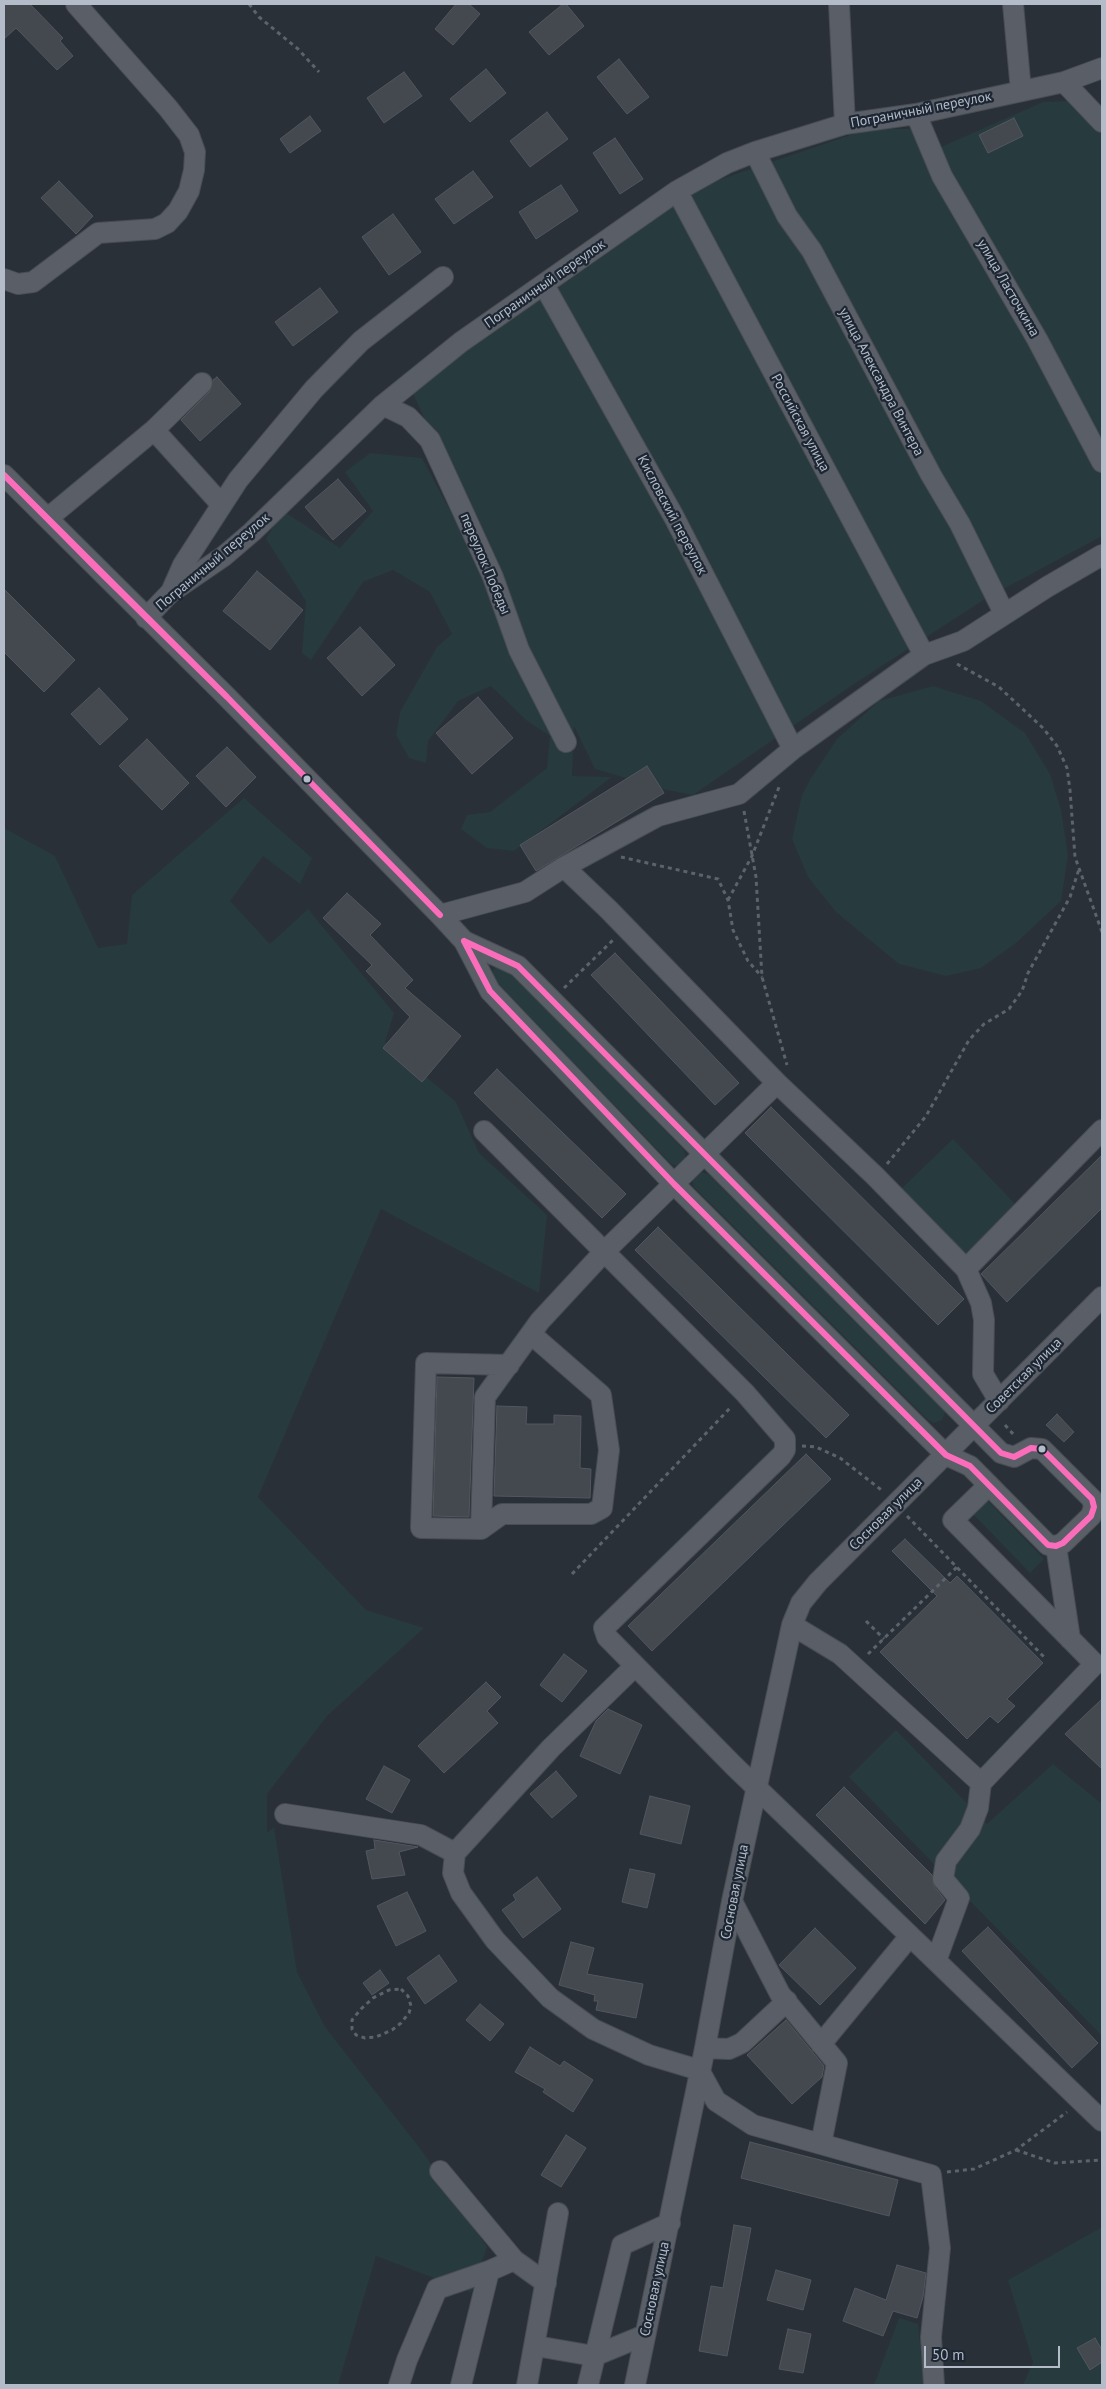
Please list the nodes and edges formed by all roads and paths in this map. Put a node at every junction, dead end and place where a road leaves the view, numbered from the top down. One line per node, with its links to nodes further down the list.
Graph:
1 (76, 4): 15 (street)
2 (249, 4): 6 (path)
3 (840, 4): 11 (street)
4 (1013, 4): 8 (street)
5 (1102, 68): 7 (street, Пограничный переулок)
6 (319, 72)
7 (1064, 82): 8 (street, Пограничный переулок); 10 (street)
8 (1021, 90): 9 (street, Пограничный переулок)
9 (916, 114): 11 (street, Пограничный переулок); 20 (street, улица Ласточкина)
10 (1102, 122)
11 (845, 124): 12 (street, Пограничный переулок)
12 (755, 152): 13 (street, Пограничный переулок); 26 (street, улица Александра Винтера)
13 (677, 191): 16 (street, Пограничный переулок); 28 (street, Российская улица)
14 (443, 277): 22 (street)
15 (4, 279)
16 (544, 285): 18 (street, Пограничный переулок); 30 (street, Кисловский переулок)
17 (202, 383): 19 (street)
18 (383, 405): 25 (street, Пограничный переулок); 29 (street, переулок Победы)
19 (154, 430): 22 (street); 23 (street)
20 (1102, 462)
21 (4, 475): 23 (street)
22 (222, 504): 25 (street)
23 (48, 518): 27 (street)
24 (1102, 555): 26 (street)
25 (170, 593): 27 (street, Пограничный переулок)
26 (1004, 613): 28 (street)
27 (146, 618): 38 (street)
28 (928, 653): 30 (street); 36 (path)
29 (566, 742)
30 (793, 749): 32 (street)
31 (780, 784): 34 (path)
32 (739, 794): 33 (street); 34 (path)
33 (593, 850): 35 (street); 37 (path)
34 (752, 856): 37 (path); 42 (path)
35 (564, 867): 38 (street); 39 (street)
36 (1079, 869): 40 (path); 48 (path)
37 (728, 900): 42 (path)
38 (440, 915): 41 (street)
39 (626, 928): 43 (path); 44 (street)
40 (1102, 932)
41 (464, 941): 47 (street); 49 (street)
42 (762, 977): 44 (path)
43 (562, 989)
44 (777, 1083): 47 (street); 48 (street)
45 (1102, 1130): 51 (street)
46 (484, 1131): 50 (street)
47 (705, 1155): 49 (street); 57 (street)
48 (875, 1176): 51 (street)
49 (674, 1184): 50 (street); 59 (street)
50 (604, 1252): 53 (street); 55 (street)
51 (966, 1269): 56 (street)
52 (1102, 1297): 56 (street, Советская улица)
53 (531, 1334): 54 (street); 62 (street)
54 (509, 1365): 62 (street); 62 (street)
55 (745, 1393): 58 (street); 65 (path)
56 (999, 1401): 57 (street, Советская улица)
57 (974, 1426): 59 (street, Советская улица); 63 (street)
58 (786, 1445): 61 (path); 71 (street)
59 (946, 1455): 60 (street); 61 (street, Сосновая улица)
60 (989, 1485): 63 (street); 69 (street)
61 (896, 1504): 64 (path); 67 (street, Сосновая улица)
62 (481, 1529)
63 (1056, 1546): 69 (street)
64 (956, 1567): 68 (path); 70 (path)
65 (572, 1574)
66 (866, 1621): 68 (path)
67 (792, 1625): 72 (street); 74 (street, Сосновая улица)
68 (884, 1639): 72 (path)
69 (1070, 1639): 73 (street)
70 (1046, 1658)
71 (635, 1666): 74 (street); 76 (street)
72 (855, 1668): 73 (street)
73 (981, 1784): 79 (street)
74 (756, 1787): 77 (street, Сосновая улица); 78 (street)
75 (285, 1814): 76 (street)
76 (455, 1853): 84 (street)
77 (732, 1901): 80 (street); 83 (street, Сосновая улица)
78 (910, 1936): 79 (street); 82 (street)
79 (936, 1961): 85 (street)
80 (787, 2001): 82 (street); 83 (street)
81 (392, 2030): 81 (path)
82 (821, 2044): 88 (street)
83 (705, 2048): 84 (street, Сосновая улица)
84 (699, 2070): 88 (street); 94 (street, Сосновая улица)
85 (1081, 2101): 86 (street); 87 (street); 89 (path)
86 (1102, 2108)
87 (1102, 2121)
88 (821, 2144): 92 (street)
89 (1016, 2150): 90 (path); 92 (path)
90 (1102, 2160)
91 (440, 2171): 95 (street)
92 (931, 2174): 106 (street)
93 (558, 2213): 97 (street)
94 (670, 2223): 98 (street, Сосновая улица); 100 (street)
95 (514, 2260): 96 (street); 97 (street)
96 (489, 2271): 101 (street); 102 (street)
97 (546, 2283): 99 (street)
98 (645, 2335): 100 (street); 105 (street, Сосновая улица)
99 (536, 2346): 100 (street); 103 (street)
100 (594, 2356): 104 (street)
101 (399, 2385)
102 (461, 2385)
103 (527, 2385)
104 (588, 2385)
105 (635, 2385)
106 (934, 2385)

